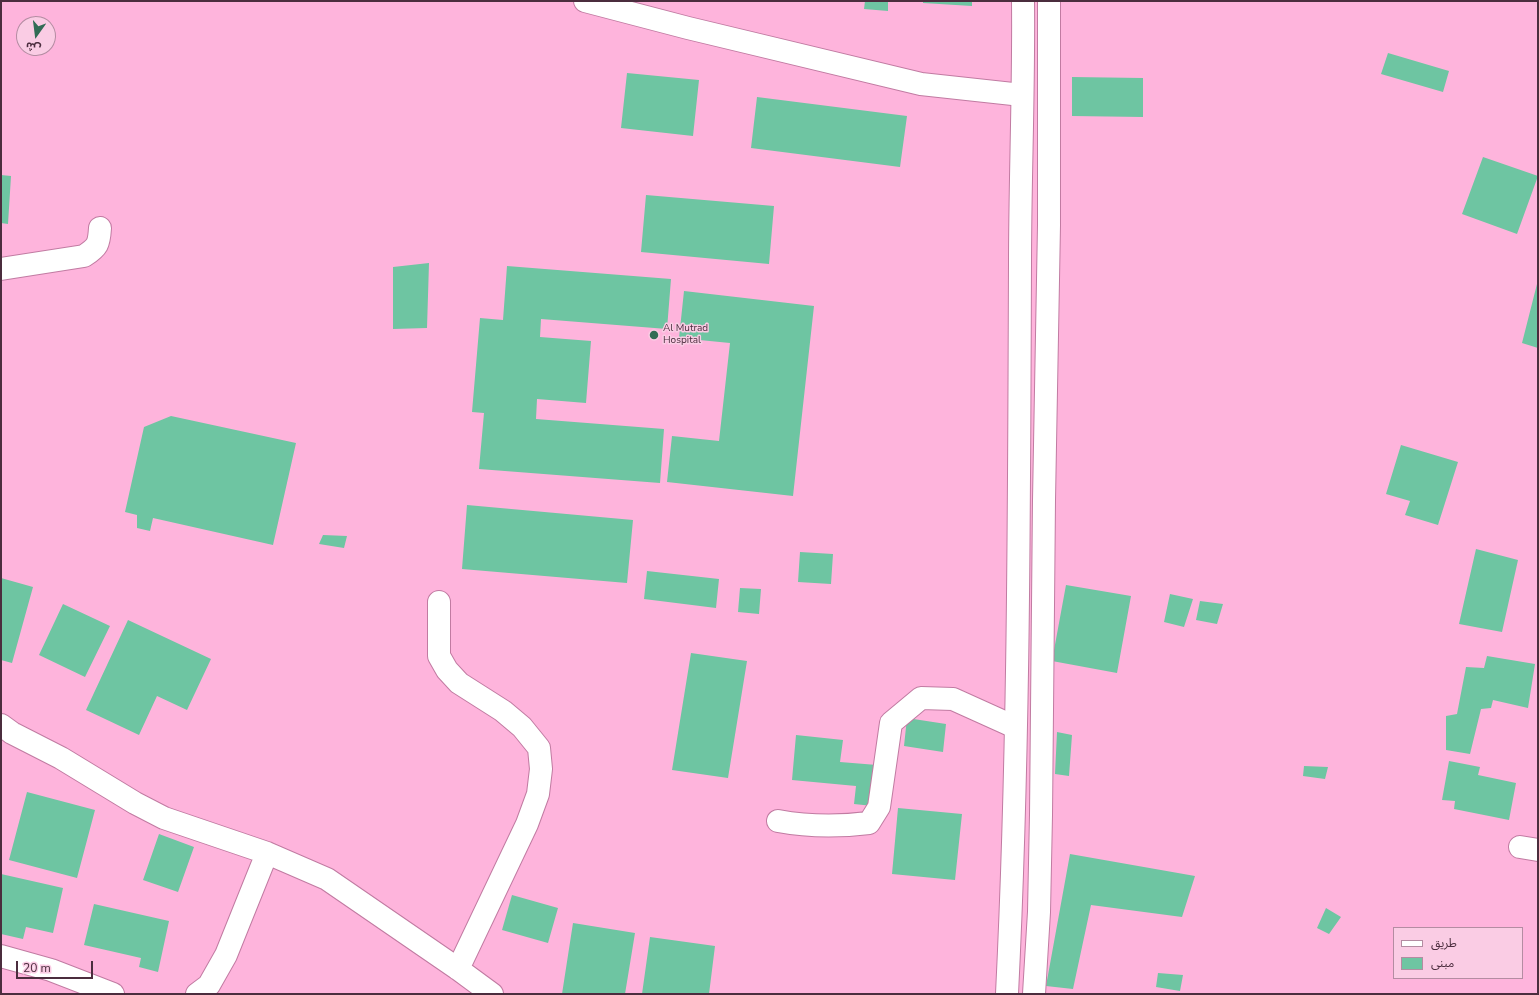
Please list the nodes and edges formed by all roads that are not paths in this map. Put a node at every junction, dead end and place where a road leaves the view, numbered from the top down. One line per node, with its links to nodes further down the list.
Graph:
1 (585, 1): 4 (street)
2 (1023, 1): 4 (street)
3 (1049, 1): 8 (street)
4 (1022, 95): 7 (street)
5 (100, 228): 6 (street)
6 (1, 269)
7 (1020, 386): 8 (street); 11 (street)
8 (1046, 386): 20 (street)
9 (439, 602): 15 (street)
10 (1, 725): 13 (street)
11 (1015, 727): 12 (street); 19 (street)
12 (778, 821)
13 (267, 853): 15 (street); 17 (street)
14 (1, 956): 16 (street)
15 (458, 969): 18 (street)
16 (113, 994)
17 (197, 994)
18 (492, 994)
19 (1007, 994)
20 (1034, 994)

